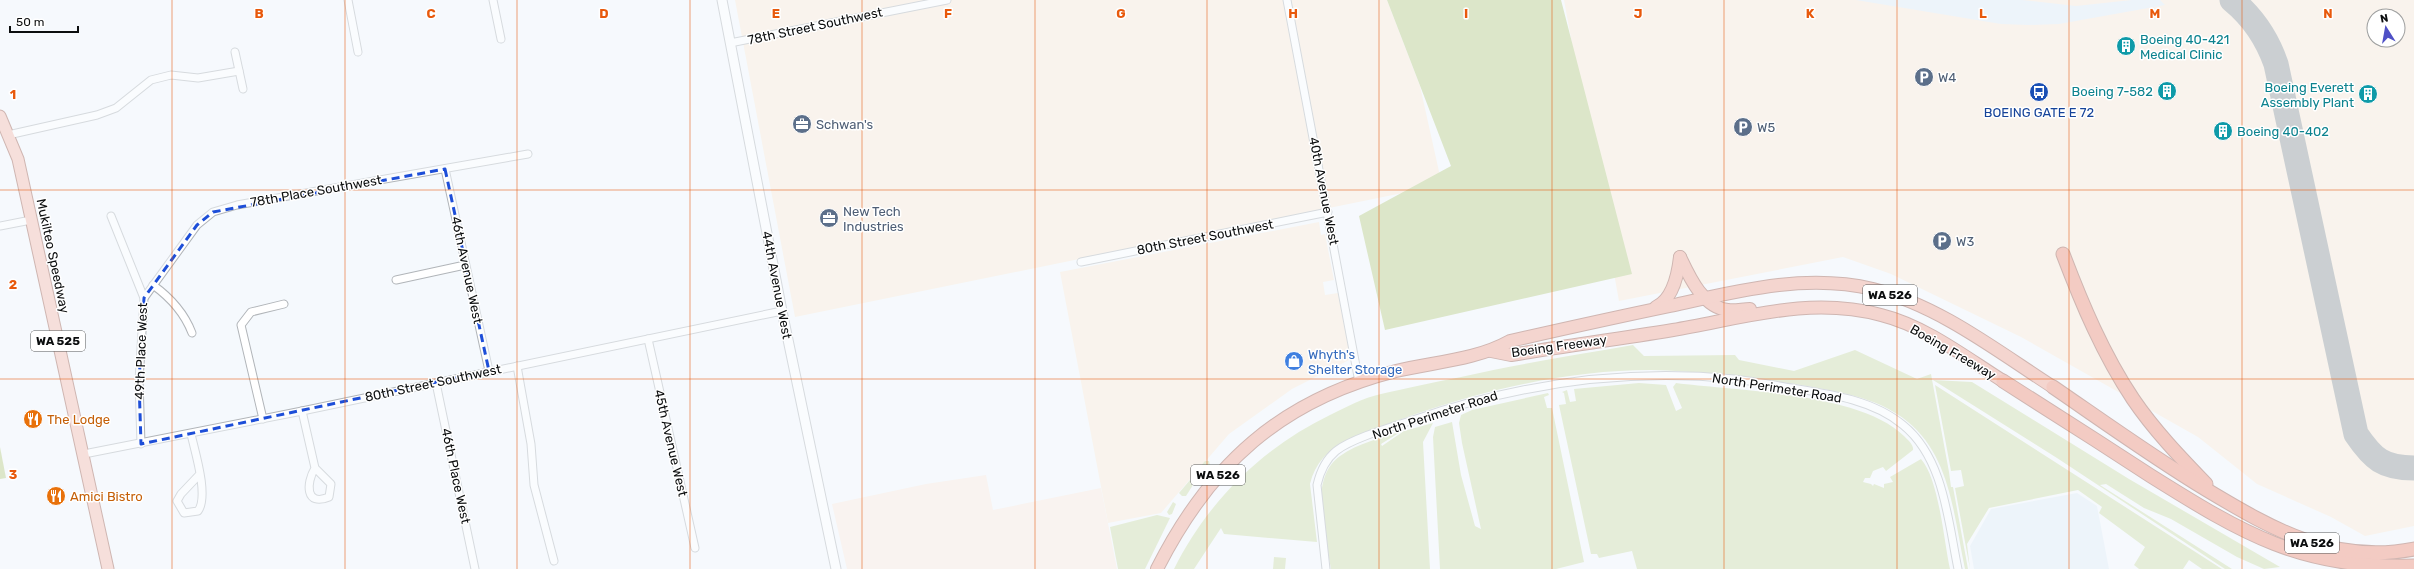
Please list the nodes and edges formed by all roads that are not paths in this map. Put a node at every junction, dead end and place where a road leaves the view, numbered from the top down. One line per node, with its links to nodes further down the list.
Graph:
1 (348, 0): 9 (street)
2 (493, 0): 6 (street)
3 (722, 0): 7 (street, 44th Avenue West)
4 (947, 0): 7 (street, 78th Street Southwest)
5 (1287, 0): 16 (street, 40th Avenue West)
6 (501, 39)
7 (730, 44): 30 (street, 44th Avenue West)
8 (235, 52): 10 (street)
9 (358, 52)
10 (239, 71): 11 (street); 13 (street)
11 (243, 89)
12 (0, 116): 13 (main road, Mukilteo Speedway / WA 525)
13 (8, 135): 18 (main road, Mukilteo Speedway / WA 525)
14 (528, 154): 15 (street, 78th Place Southwest)
15 (445, 168): 22 (street, 46th Avenue West); 24 (street, 78th Place Southwest)
16 (1328, 212): 21 (street, 80th Street Southwest); 37 (street, 40th Avenue West)
17 (111, 216): 25 (street, 49th Place West)
18 (31, 220): 19 (street); 44 (main road, Mukilteo Speedway / WA 525)
19 (0, 226)
20 (2063, 254): 47 (highway)
21 (1081, 262)
22 (465, 265): 23 (street); 35 (street, 46th Avenue West)
23 (396, 280)
24 (153, 285): 25 (street, 78th Place Southwest); 31 (street)
25 (144, 298): 43 (street, 49th Place West)
26 (1704, 298): 28 (highway); 29 (highway, Boeing Freeway / WA 526); 29 (highway); 39 (highway, Boeing Freeway / WA 526)
27 (284, 304): 41 (street)
28 (1798, 307): 33 (highway, Boeing Freeway / WA 526); 36 (highway, Boeing Freeway / WA 526)
29 (1647, 310): 33 (highway, Boeing Freeway / WA 526)
30 (782, 311): 32 (street, 80th Street Southwest); 54 (street, 44th Avenue West)
31 (192, 333)
32 (648, 339): 34 (street, 80th Street Southwest); 48 (street, 45th Avenue West)
33 (1491, 351): 37 (highway, WA 526)
34 (517, 366): 35 (street, 80th Street Southwest); 50 (street)
35 (489, 371): 38 (street, 80th Street Southwest)
36 (2003, 381): 51 (highway, Boeing Freeway / WA 526)
37 (1359, 382): 55 (highway, WA 526)
38 (436, 383): 40 (street, 80th Street Southwest); 53 (street, 46th Place West)
39 (2053, 387): 47 (highway, Boeing Freeway / WA 526)
40 (302, 411): 41 (street, 80th Street Southwest); 45 (street)
41 (263, 419): 42 (street, 80th Street Southwest)
42 (191, 434): 43 (street, 80th Street Southwest); 46 (street)
43 (141, 444): 44 (street, 80th Street Southwest)
44 (84, 454): 52 (main road, Mukilteo Speedway / WA 525)
45 (316, 468)
46 (199, 475): 46 (street)
47 (2220, 498): 49 (highway, Boeing Freeway / WA 526)
48 (695, 548)
49 (2414, 549)
50 (554, 561)
51 (2414, 566)
52 (108, 569)
53 (475, 569)
54 (836, 569)
55 (1157, 569)
56 (1326, 569): 57 (street, North Perimeter Road)
57 (1958, 569)

